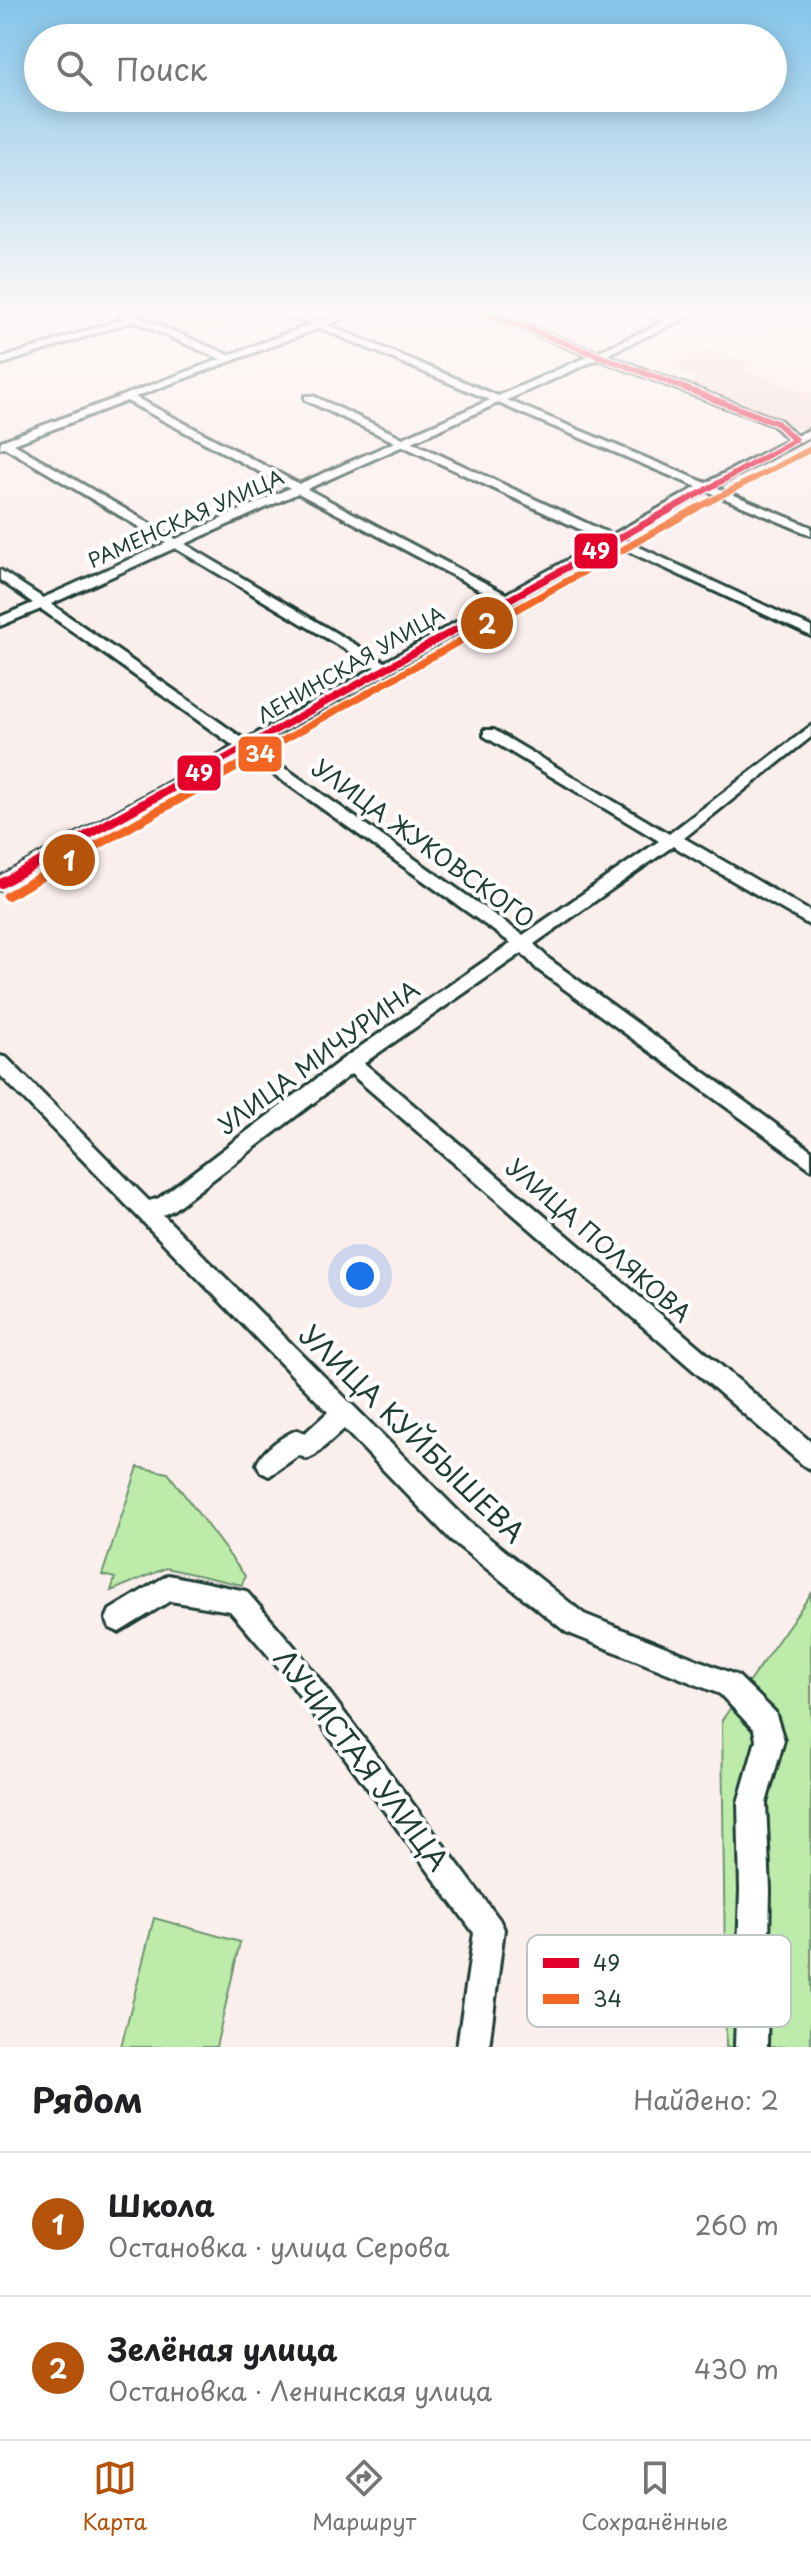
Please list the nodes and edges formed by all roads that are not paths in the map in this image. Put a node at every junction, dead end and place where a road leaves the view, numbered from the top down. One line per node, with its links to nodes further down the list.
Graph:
1 (102, 407): 10 (street)
2 (145, 407): 12 (street)
3 (327, 407): 9 (street)
4 (480, 407): 9 (street, РАМЕНСКАЯ УЛИЦА)
5 (519, 407): 11 (street)
6 (733, 407): 8 (street)
7 (811, 432): 8 (street, ЛЕНИНСКАЯ УЛИЦА)
8 (795, 440): 11 (street, ЛЕНИНСКАЯ УЛИЦА)
9 (402, 442): 12 (street, РАМЕНСКАЯ УЛИЦА); 14 (street)
10 (2, 444): 15 (street)
11 (706, 487): 13 (street); 14 (street, ЛЕНИНСКАЯ УЛИЦА)
12 (298, 489): 15 (street, РАМЕНСКАЯ УЛИЦА); 17 (street)
13 (811, 531)
14 (613, 540): 17 (street, ЛЕНИНСКАЯ УЛИЦА); 20 (street)
15 (175, 545): 18 (street, РАМЕНСКАЯ УЛИЦА); 21 (street)
16 (0, 574): 18 (street, УЛИЦА ЖУКОВСКОГО)
17 (507, 600): 21 (street, ЛЕНИНСКАЯ УЛИЦА)
18 (41, 604): 19 (street, РАМЕНСКАЯ УЛИЦА); 24 (street, УЛИЦА ЖУКОВСКОГО)
19 (0, 622)
20 (811, 632)
21 (386, 668): 24 (street, ЛЕНИНСКАЯ УЛИЦА)
22 (811, 730): 25 (street, УЛИЦА МИЧУРИНА)
23 (489, 733): 25 (street)
24 (246, 747): 26 (street, ЛЕНИНСКАЯ УЛИЦА); 28 (street, УЛИЦА ЖУКОВСКОГО)
25 (672, 840): 27 (street); 28 (street, УЛИЦА МИЧУРИНА)
26 (0, 884)
27 (811, 920)
28 (523, 943): 30 (street, УЛИЦА МИЧУРИНА); 31 (street, УЛИЦА ЖУКОВСКОГО)
29 (0, 1063): 32 (street, УЛИЦА КУЙБЫШЕВА)
30 (351, 1063): 32 (street, УЛИЦА МИЧУРИНА); 34 (street, УЛИЦА ПОЛЯКОВА)
31 (811, 1161)
32 (146, 1212): 33 (street, УЛИЦА КУЙБЫШЕВА)
33 (344, 1413): 35 (street); 37 (street, УЛИЦА КУЙБЫШЕВА)
34 (811, 1457)
35 (269, 1464)
36 (119, 1619): 39 (street, ЛУЧИСТАЯ УЛИЦА)
37 (754, 1935)
38 (752, 2027): 40 (street, УЛИЦА КУЙБЫШЕВА)
39 (473, 2047)
40 (751, 2047)

